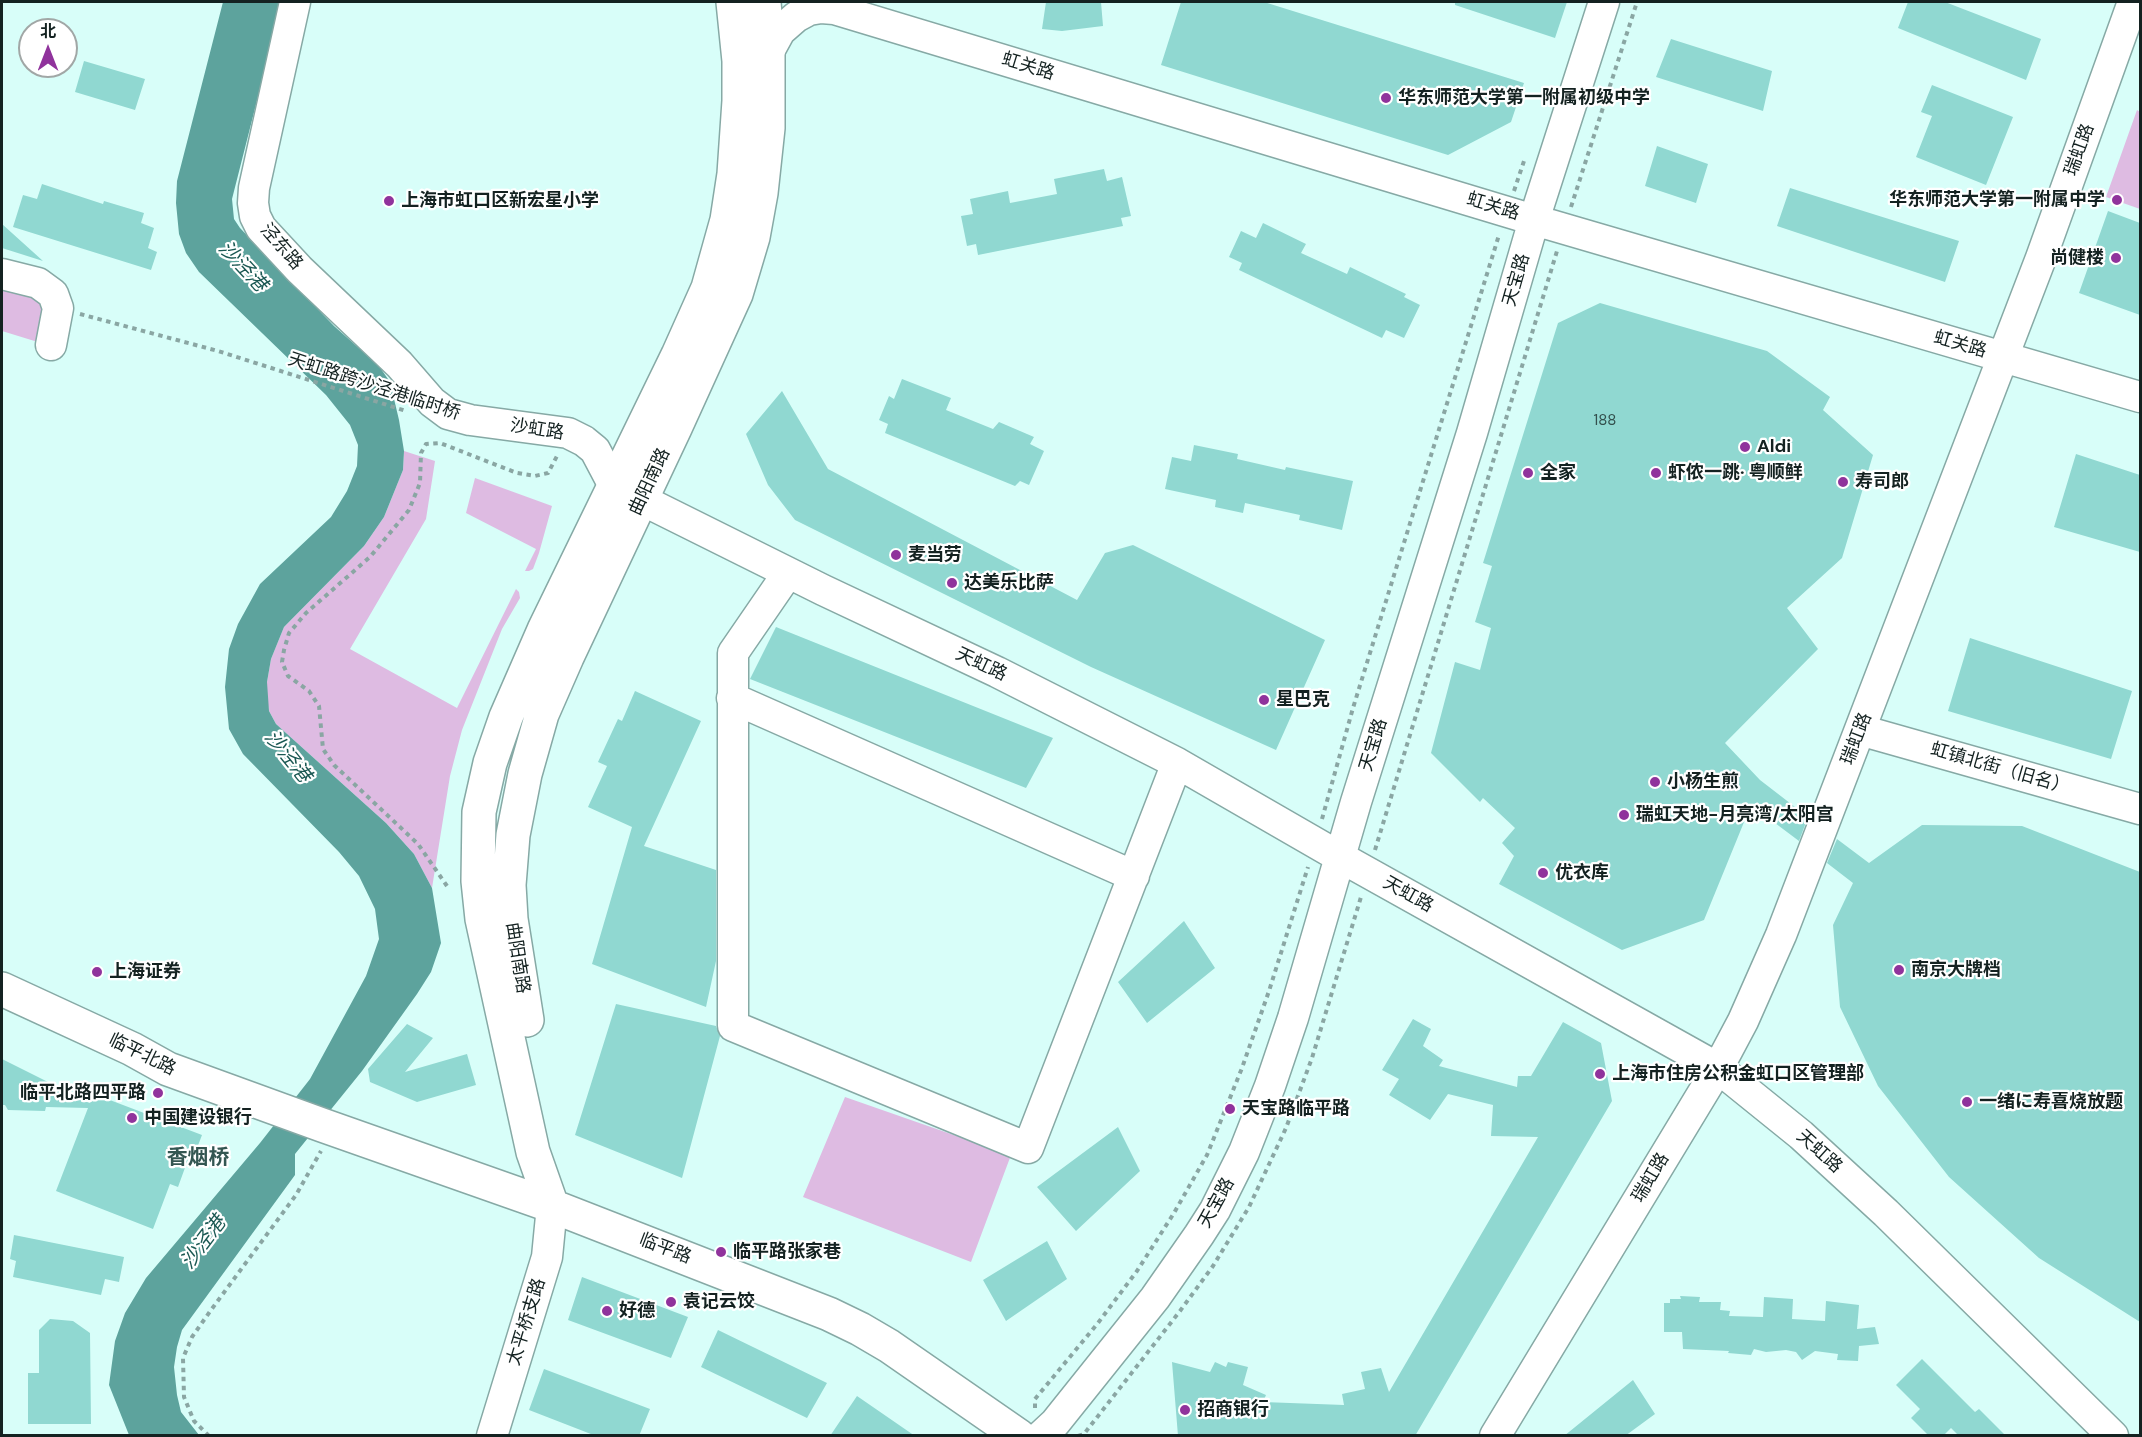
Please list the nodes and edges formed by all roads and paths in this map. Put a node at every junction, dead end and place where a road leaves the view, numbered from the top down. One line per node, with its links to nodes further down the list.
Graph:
1 (295, 2): 16 (street, 泾东路)
2 (733, 2): 18 (main road, 曲阳南路)
3 (764, 2): 7 (main road, 曲阳南路)
4 (1604, 2): 9 (street, 天宝路)
5 (2133, 2): 13 (street, 瑞虹路)
6 (840, 7): 7 (street, 虹关路); 9 (street, 虹关路)
7 (768, 53): 18 (main road, 曲阳南路)
8 (1526, 157): 9 (path, 天宝路)
9 (1521, 215): 13 (street, 虹关路); 24 (street, 天宝路); 24 (path, 天宝路)
10 (2, 274): 11 (street)
11 (58, 308): 12 (street); 15 (path, 天虹路跨沙泾港临时桥)
12 (51, 345)
13 (2002, 357): 14 (street, 虹关路); 21 (street, 瑞虹路)
14 (2140, 397)
15 (409, 412)
16 (470, 420): 17 (street, 沙虹路)
17 (568, 433): 18 (street, 沙虹路); 26 (path)
18 (628, 492): 19 (street, 天虹路); 31 (main road, 曲阳南路)
19 (788, 573): 20 (street); 22 (street, 天虹路)
20 (732, 698): 25 (street); 25 (street)
21 (1860, 730): 23 (street, 虹镇北街（旧名）); 28 (street, 瑞虹路)
22 (1177, 763): 24 (street, 天虹路); 25 (street)
23 (2140, 809)
24 (1327, 850): 28 (street, 天虹路); 32 (path, 天宝路); 37 (street, 天宝路)
25 (1134, 876)
26 (447, 886)
27 (2, 989): 29 (main road, 临平北路)
28 (1718, 1068): 39 (street, 瑞虹路); 40 (street, 天虹路)
29 (286, 1112): 30 (main road, 临平路)
30 (327, 1127): 31 (main road, 临平路); 34 (path)
31 (552, 1206): 35 (street, 太平桥支路); 36 (main road, 临平路)
32 (1035, 1399)
33 (1084, 1434): 38 (path)
34 (209, 1436)
35 (492, 1436)
36 (1019, 1436)
37 (1041, 1436)
38 (1078, 1436)
39 (1495, 1436)
40 (2113, 1436)

